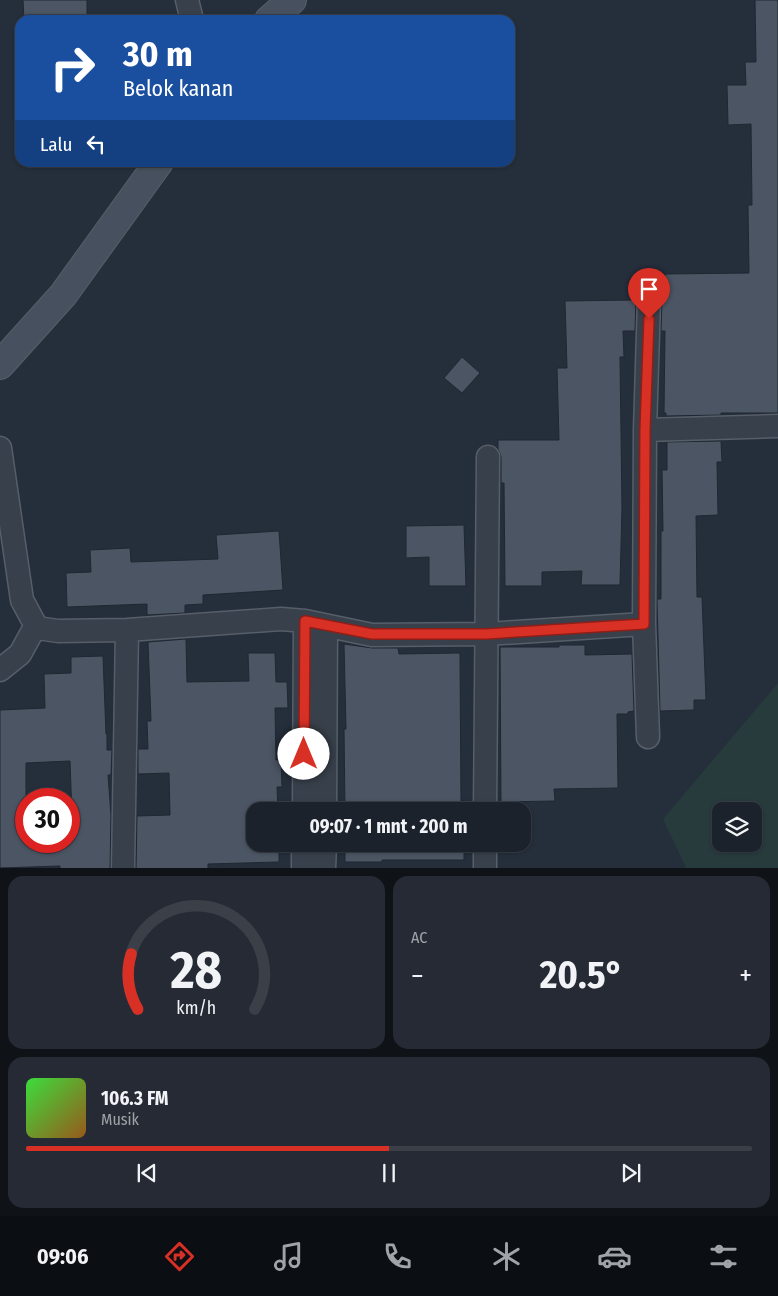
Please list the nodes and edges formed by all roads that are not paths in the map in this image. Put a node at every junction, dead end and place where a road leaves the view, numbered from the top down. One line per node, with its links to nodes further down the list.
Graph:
1 (187, 0): 3 (street)
2 (292, 0): 4 (main road)
3 (191, 15)
4 (275, 15)
5 (155, 167): 7 (main road)
6 (650, 300): 9 (street)
7 (0, 365)
8 (778, 426): 9 (street)
9 (645, 430): 13 (street)
10 (0, 448): 14 (street)
11 (488, 457): 16 (street)
12 (315, 623): 15 (street); 16 (street); 19 (street); 20 (street)
13 (644, 624): 16 (street); 18 (street)
14 (36, 625): 15 (street); 17 (street)
15 (127, 630): 25 (street)
16 (486, 634): 21 (street)
17 (0, 670)
18 (648, 738)
19 (305, 802)
20 (325, 802)
21 (485, 802)
22 (304, 852): 26 (street)
23 (325, 852): 27 (street)
24 (485, 852): 28 (street)
25 (123, 868)
26 (303, 868)
27 (324, 868)
28 (485, 868)

